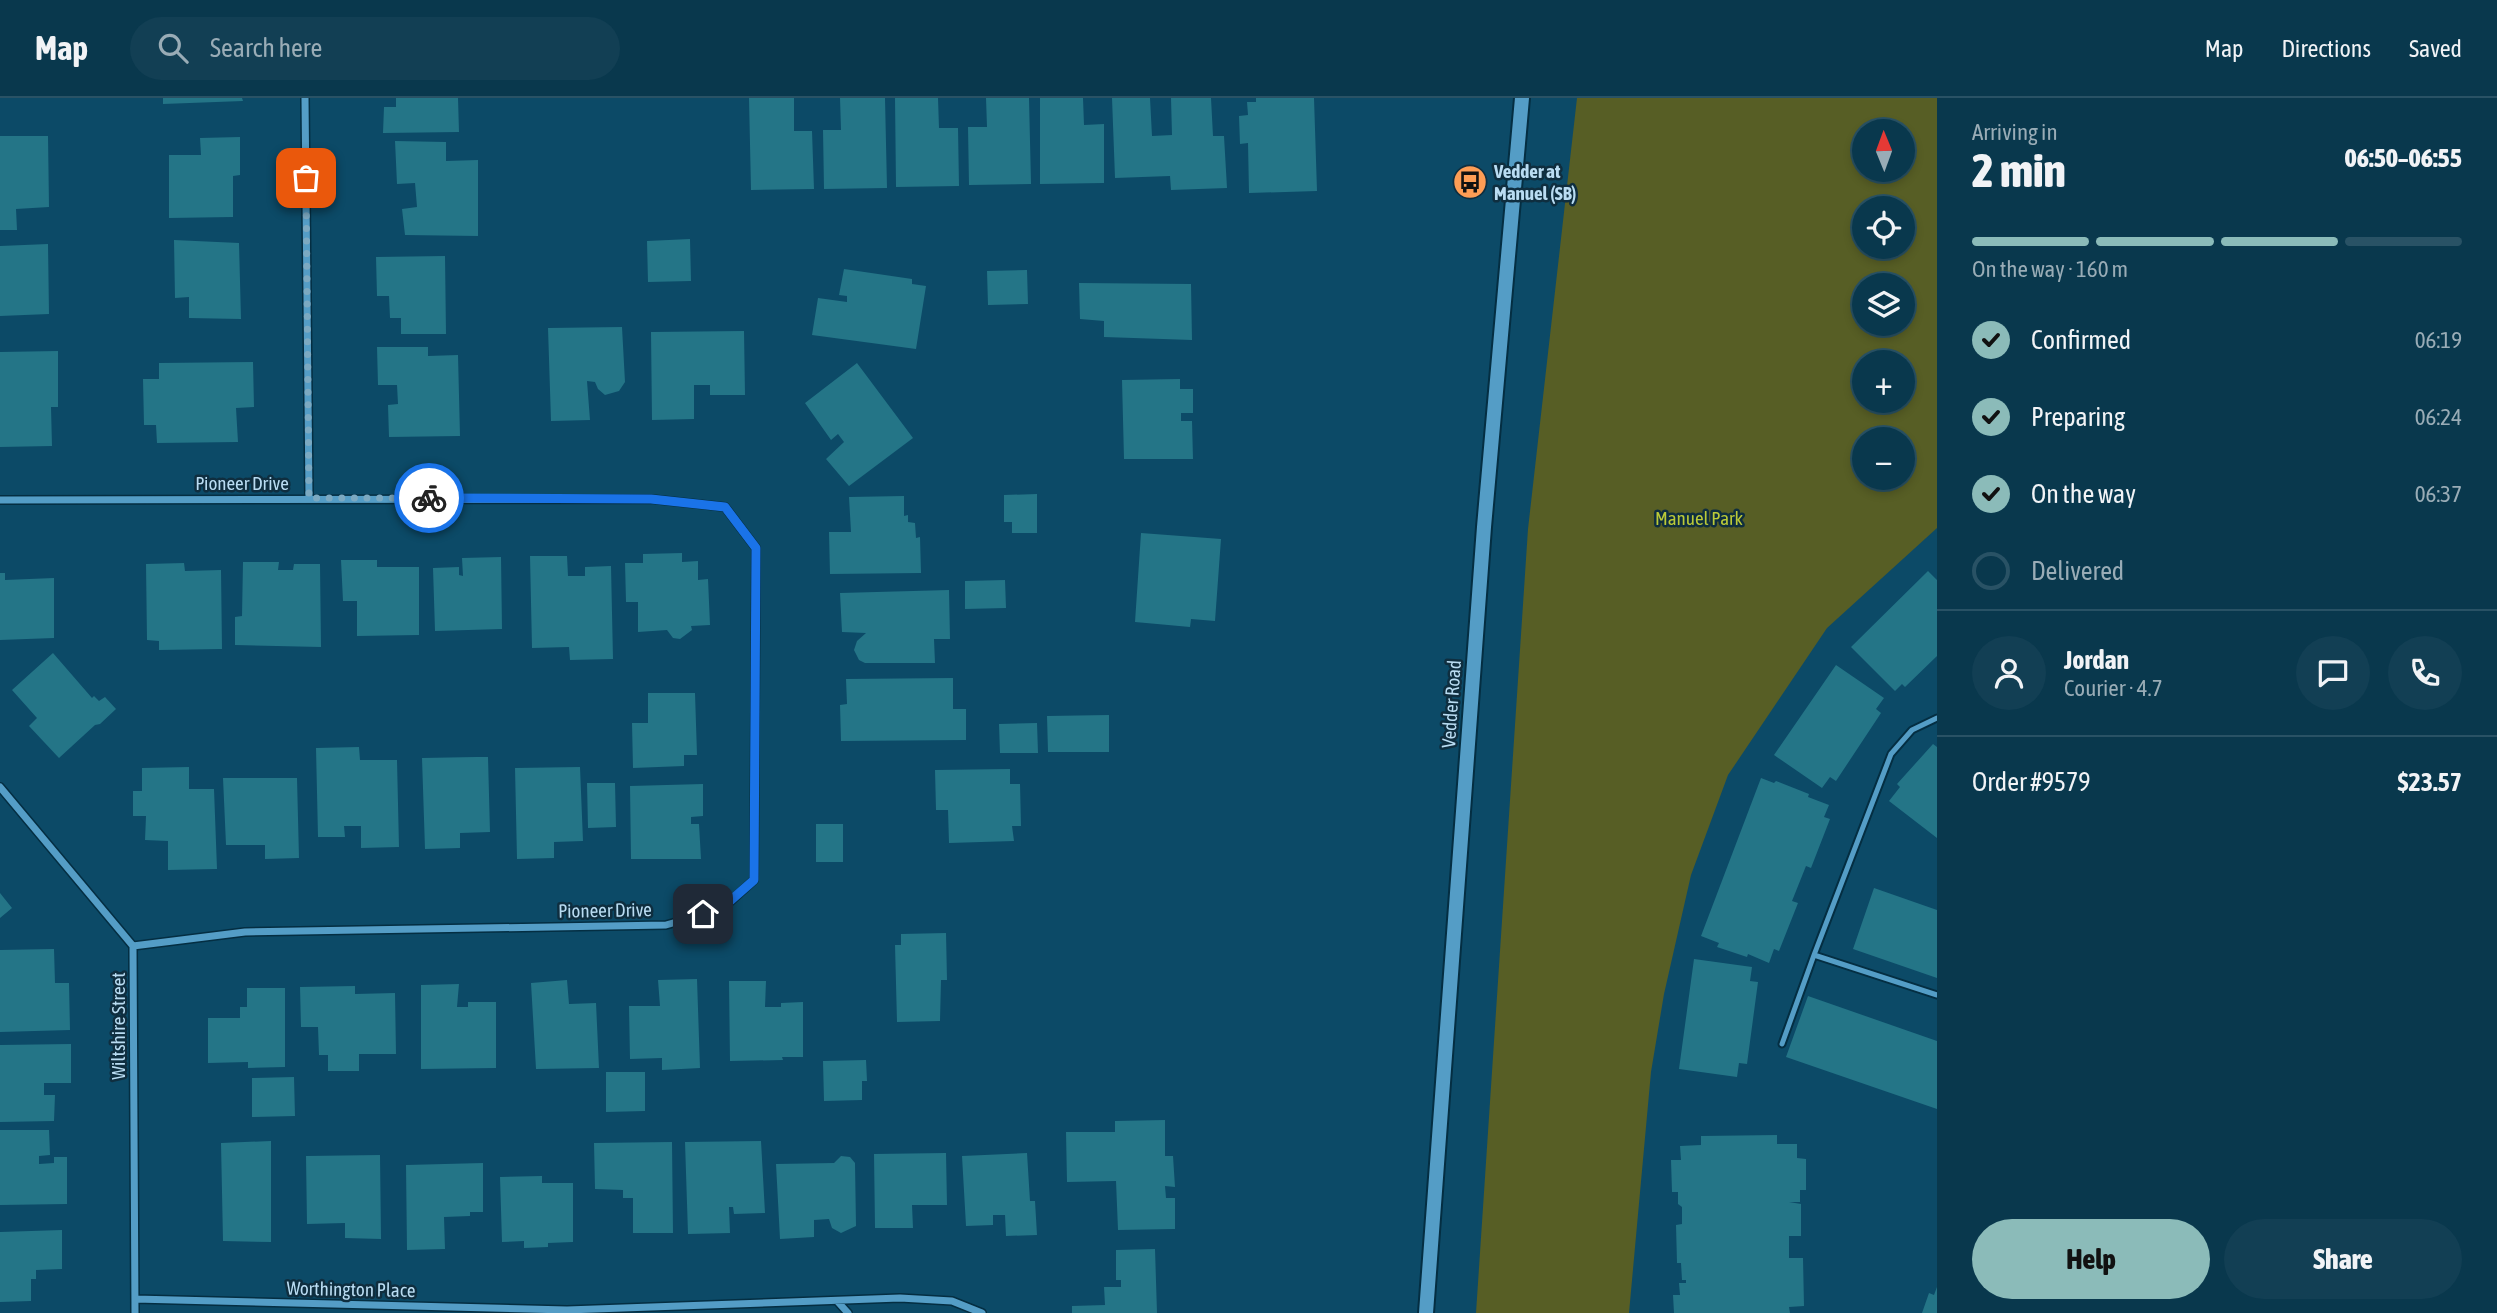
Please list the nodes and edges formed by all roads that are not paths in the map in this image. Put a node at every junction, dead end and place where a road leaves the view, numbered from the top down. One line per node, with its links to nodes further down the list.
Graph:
1 (306, 98): 3 (street)
2 (1522, 98): 17 (main road, Vedder Road)
3 (309, 498): 4 (street, Pioneer Drive); 7 (street, Pioneer Drive)
4 (0, 500)
5 (1937, 718): 8 (lane)
6 (0, 786): 7 (street, Wiltshire Street)
7 (133, 946): 11 (street, Wiltshire Street)
8 (1814, 955): 9 (lane); 10 (lane)
9 (1937, 995)
10 (1782, 1044)
11 (135, 1299): 13 (street, Worthington Place); 14 (street, Wiltshire Street)
12 (838, 1302): 13 (street, Worthington Place); 15 (street); 16 (street, Worthington Place)
13 (567, 1312)
14 (135, 1313)
15 (848, 1313)
16 (982, 1313)
17 (1426, 1313)

